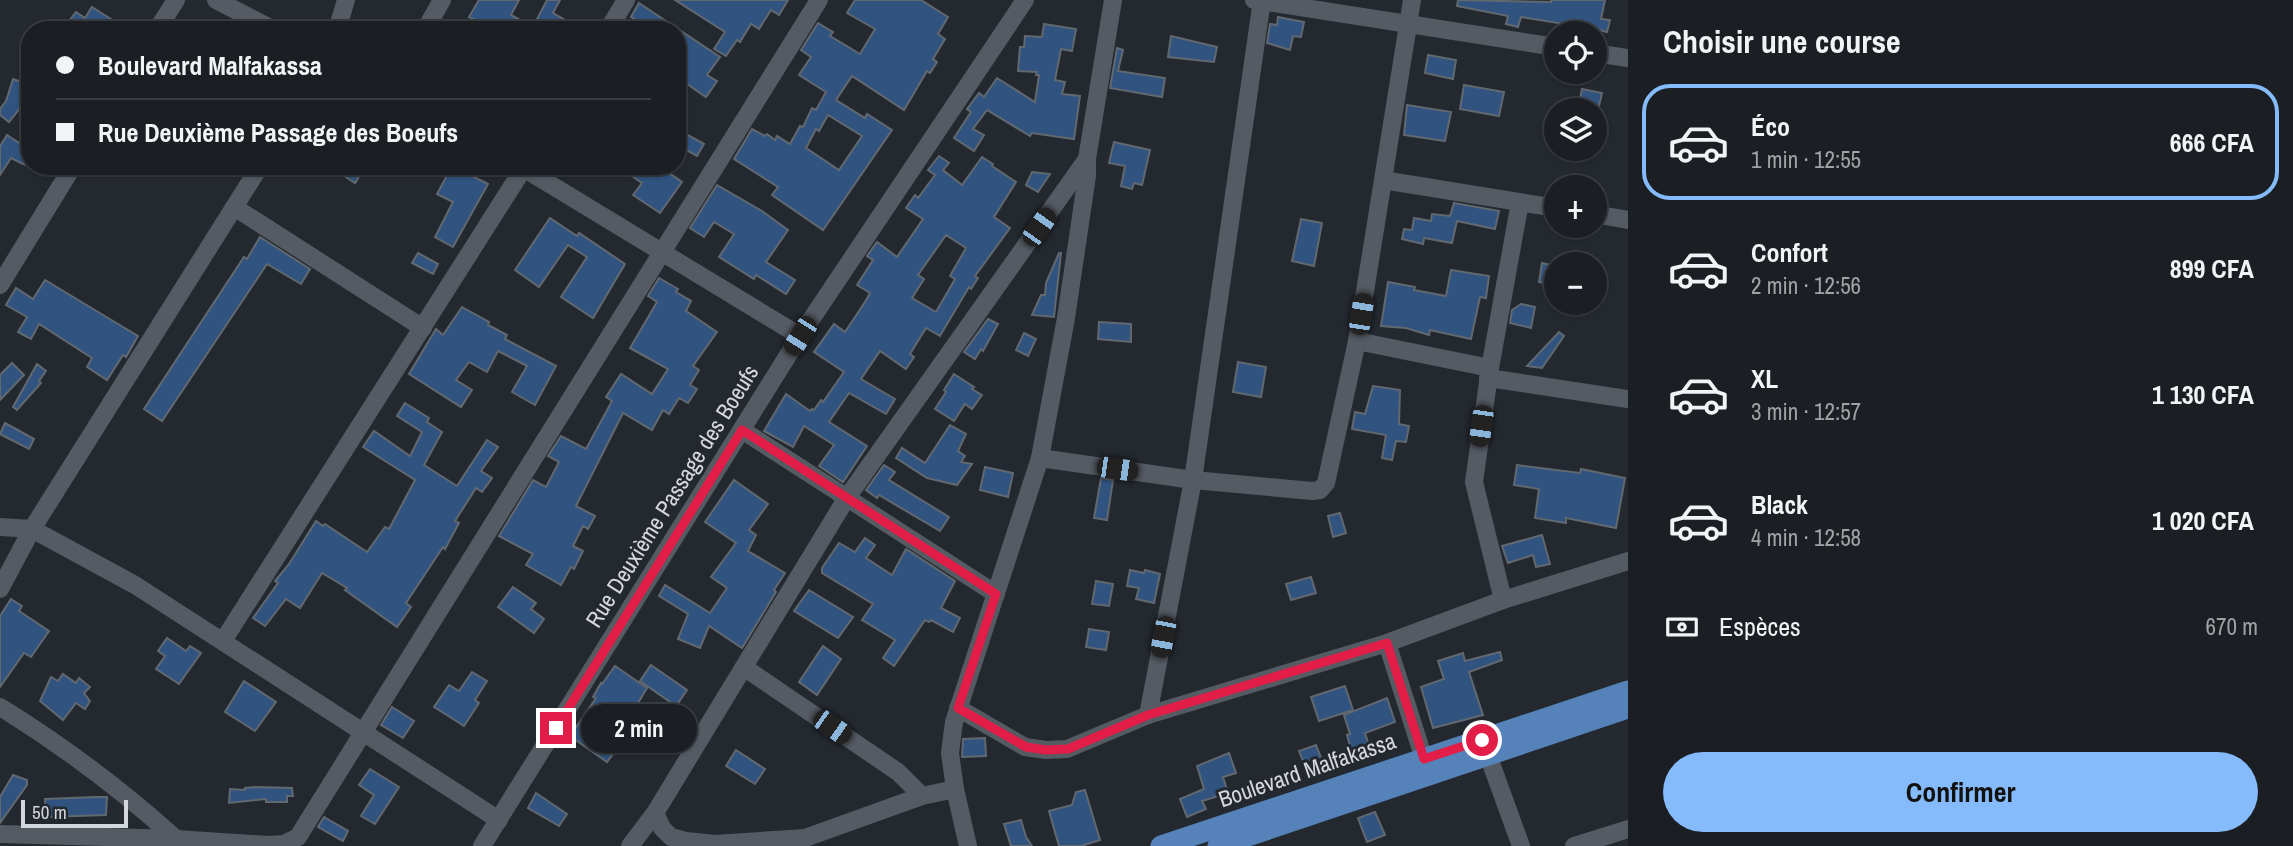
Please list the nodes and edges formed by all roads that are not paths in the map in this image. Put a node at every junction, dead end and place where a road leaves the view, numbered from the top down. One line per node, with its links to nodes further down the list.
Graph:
1 (176, 0): 11 (street)
2 (216, 0): 12 (street)
3 (346, 0): 13 (street)
4 (442, 0): 14 (street)
5 (626, 0): 15 (street)
6 (819, 0): 31 (street)
7 (1025, 0): 34 (street, Rue Deuxième Passage des Boeufs)
8 (1113, 0): 20 (street)
9 (1259, 0): 16 (street); 40 (street)
10 (1412, 0): 16 (street)
11 (163, 21)
12 (257, 21)
13 (340, 21)
14 (430, 21)
15 (613, 21)
16 (1408, 24): 17 (street); 25 (street)
17 (1544, 45)
18 (1607, 54): 19 (street)
19 (1628, 58)
20 (1087, 159): 39 (street); 41 (street)
21 (67, 175): 32 (street)
22 (254, 175): 28 (street)
23 (518, 175): 33 (street)
24 (536, 175): 31 (street)
25 (1383, 180): 26 (street); 35 (street)
26 (1520, 202): 27 (street); 36 (street)
27 (1544, 206)
28 (234, 207): 33 (street); 43 (street)
29 (1607, 216): 30 (street)
30 (1628, 220)
31 (663, 251): 34 (street); 56 (street)
32 (0, 285)
33 (422, 327): 48 (street)
34 (800, 336): 38 (street, Rue Deuxième Passage des Boeufs)
35 (1357, 341): 36 (street); 40 (street)
36 (1489, 373): 37 (street); 47 (street)
37 (1628, 399)
38 (742, 430): 41 (street); 62 (street, Rue Deuxième Passage des Boeufs)
39 (1040, 458): 40 (street); 46 (street)
40 (1193, 480): 55 (street)
41 (846, 499): 46 (street); 50 (street)
42 (0, 527): 43 (street)
43 (32, 529): 45 (street); 48 (street)
44 (1628, 561): 47 (street)
45 (0, 589)
46 (996, 594): 53 (street)
47 (1503, 600): 49 (street)
48 (223, 641): 56 (street)
49 (1387, 643): 55 (street); 58 (street)
50 (745, 668): 60 (street); 61 (street)
51 (1628, 691): 57 (main road, Boulevard Malfakassa)
52 (0, 708): 65 (street)
53 (958, 708): 55 (street); 59 (street)
54 (1628, 709): 57 (main road, Boulevard Malfakassa)
55 (1148, 715)
56 (362, 733): 62 (street); 65 (street)
57 (1485, 748): 58 (main road, Boulevard Malfakassa); 66 (main road, Boulevard Malfakassa); 71 (street)
58 (1424, 759): 66 (main road, Boulevard Malfakassa)
59 (955, 789): 60 (street); 69 (street)
60 (922, 796): 61 (street)
61 (655, 813): 68 (street)
62 (499, 820): 67 (street, Rue Deuxième Passage des Boeufs)
63 (1628, 829): 72 (street)
64 (0, 834): 65 (street)
65 (176, 839)
66 (1218, 842): 70 (main road, Boulevard Malfakassa)
67 (482, 846)
68 (630, 846)
69 (968, 846)
70 (1161, 846)
71 (1521, 846)
72 (1574, 846)

